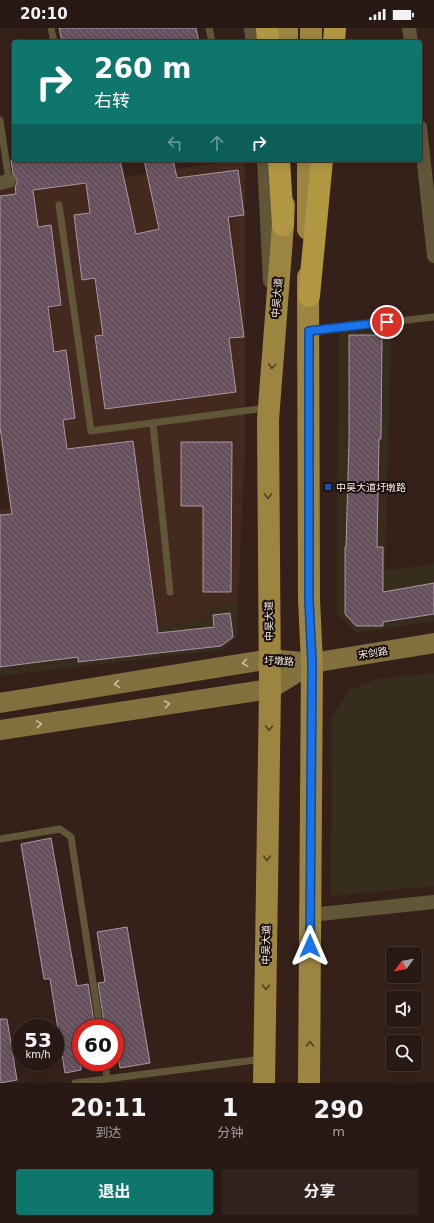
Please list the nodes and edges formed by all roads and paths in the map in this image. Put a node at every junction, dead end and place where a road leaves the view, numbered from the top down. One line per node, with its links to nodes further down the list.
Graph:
1 (51, 28): 9 (lane)
2 (209, 28): 10 (lane)
3 (251, 28): 11 (street)
4 (267, 28): 12 (highway)
5 (287, 28): 13 (main road)
6 (311, 28): 14 (main road)
7 (335, 28): 15 (highway)
8 (409, 28): 16 (street)
9 (54, 40)
10 (212, 40)
11 (253, 40)
12 (268, 40)
13 (287, 40)
14 (310, 40)
15 (334, 40)
16 (411, 40)
17 (0, 120): 24 (lane)
18 (422, 145): 27 (street)
19 (264, 162): 31 (street)
20 (278, 162): 26 (highway)
21 (285, 162): 26 (main road, 中吴大道)
22 (308, 162): 28 (main road)
23 (322, 162): 28 (highway)
24 (4, 182)
25 (59, 204): 33 (lane)
26 (284, 225): 31 (main road, 中吴大道)
27 (434, 256)
28 (309, 296): 30 (main road)
29 (434, 318): 30 (lane)
30 (309, 331): 37 (main road)
31 (273, 345): 32 (main road, 中吴大道, one-way to 32)
32 (269, 407): 33 (lane); 36 (main road, 中吴大道, one-way to 36)
33 (153, 423): 34 (lane)
34 (170, 592)
35 (434, 643): 37 (main road, 宋剑路)
36 (270, 659): 37 (main road, 圩墩路); 38 (main road, 中吴大道); 39 (main road, 圩墩路, one-way to 39)
37 (312, 663): 38 (main road, 圩墩路); 43 (main road)
38 (270, 688): 40 (main road, 圩墩路, one-way to 38); 45 (main road, 中吴大道, one-way to 45)
39 (0, 703)
40 (0, 730)
41 (0, 839): 44 (lane)
42 (434, 902): 43 (street)
43 (310, 915): 50 (main road, one-way to 43)
44 (99, 1019)
45 (265, 1058): 47 (lane); 49 (main road, 中吴大道)
46 (106, 1071): 47 (lane)
47 (107, 1078): 48 (lane)
48 (76, 1083)
49 (264, 1083)
50 (309, 1083)

